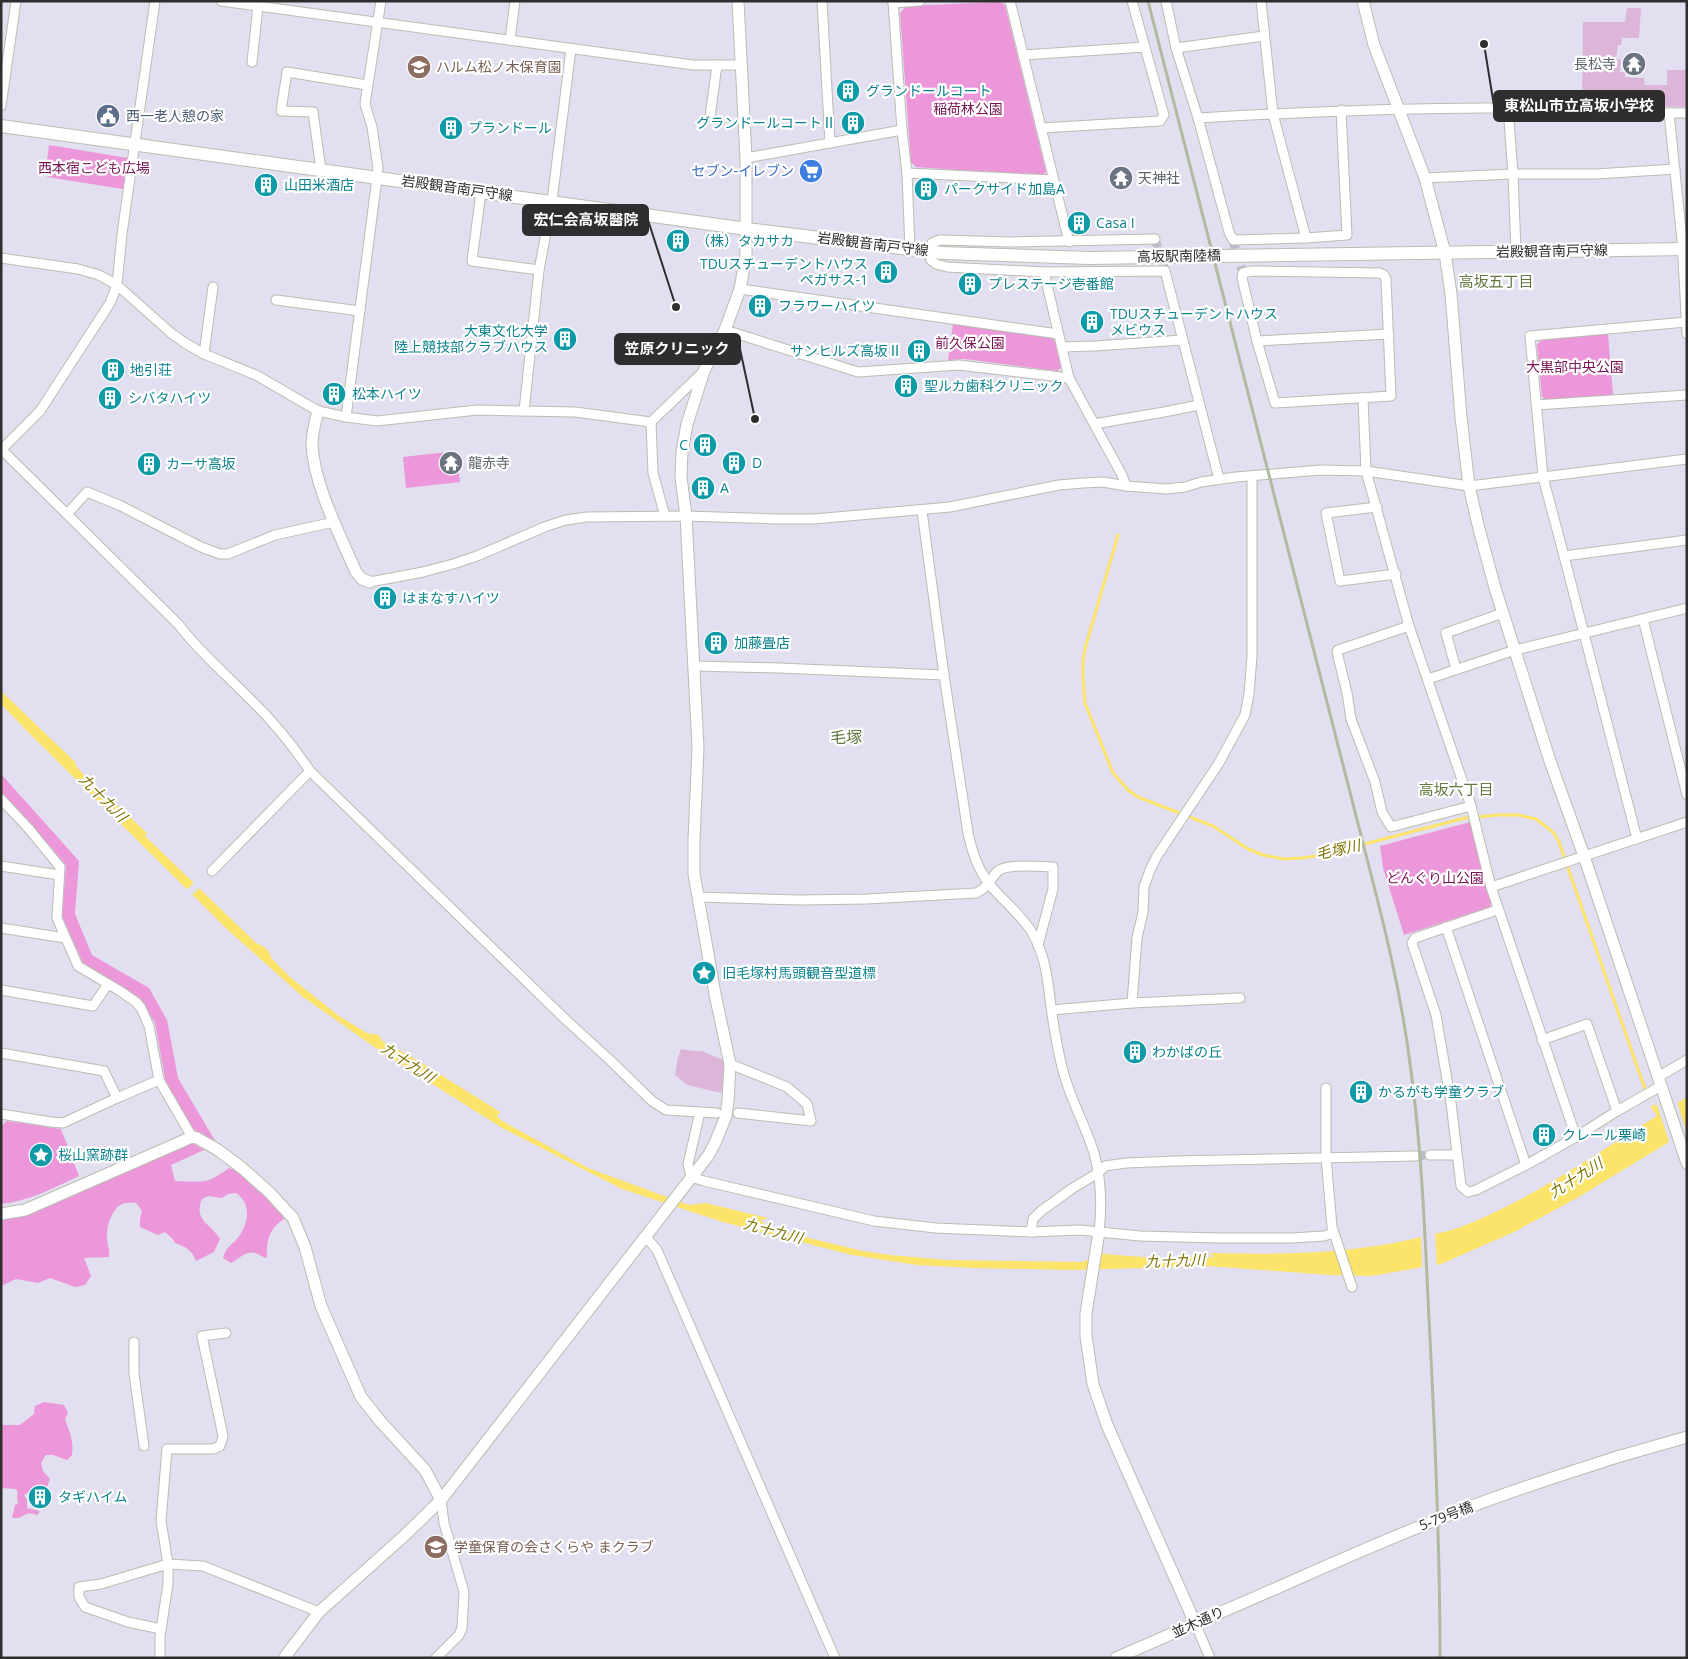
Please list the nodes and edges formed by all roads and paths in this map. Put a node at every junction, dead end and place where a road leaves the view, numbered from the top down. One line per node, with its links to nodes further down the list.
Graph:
1 (16, 1): 27 (street)
2 (154, 1): 40 (street)
3 (221, 1): 15 (street)
4 (381, 1): 16 (street)
5 (514, 1): 18 (street)
6 (738, 1): 25 (street)
7 (822, 1): 39 (street)
8 (920, 1): 14 (street)
9 (1010, 1): 22 (street)
10 (1132, 1): 19 (street)
11 (1166, 1): 20 (street)
12 (1261, 1): 17 (street)
13 (1363, 1): 28 (street)
14 (893, 2): 38 (street)
15 (258, 6): 16 (street); 23 (street)
16 (378, 22): 18 (street); 26 (street)
17 (1264, 36): 20 (street); 33 (street)
18 (510, 40): 21 (street)
19 (1145, 47): 22 (street); 37 (street)
20 (1176, 48): 35 (street)
21 (572, 49): 24 (street); 50 (street)
22 (1023, 55): 37 (street)
23 (252, 62)
24 (718, 65): 25 (street); 34 (street)
25 (742, 65): 41 (street)
26 (367, 85): 43 (street); 46 (street)
27 (1, 106)
28 (1397, 108): 29 (street); 30 (street); 47 (street)
29 (1508, 108): 32 (street); 45 (street)
30 (1341, 110): 33 (street); 52 (street)
31 (1687, 112): 32 (street)
32 (1669, 113): 42 (street)
33 (1273, 114): 35 (street); 52 (street)
34 (710, 117)
35 (1198, 118): 52 (street)
36 (1, 126): 40 (main road, 岩殿観音南戸守線)
37 (1041, 128): 48 (street)
38 (902, 130): 39 (street); 44 (street)
39 (830, 142): 41 (street)
40 (135, 144): 43 (main road, 岩殿観音南戸守線); 64 (street)
41 (746, 158): 51 (street)
42 (1675, 168): 45 (street); 55 (street)
43 (321, 170): 46 (main road, 岩殿観音南戸守線)
44 (907, 173): 48 (street); 56 (street)
45 (1513, 174): 47 (street); 57 (street)
46 (377, 178): 49 (main road, 岩殿観音南戸守線); 68 (street)
47 (1425, 178): 60 (street)
48 (1053, 180): 54 (street)
49 (481, 192): 50 (main road, 岩殿観音南戸守線); 62 (street)
50 (552, 201): 51 (main road, 岩殿観音南戸守線); 62 (street)
51 (747, 229): 56 (main road, 岩殿観音南戸守線); 66 (street)
52 (1306, 238)
53 (1155, 239): 54 (street)
54 (1069, 242): 58 (street)
55 (1685, 249): 57 (main road, 岩殿観音南戸守線); 69 (street)
56 (910, 250): 58 (main road, 岩殿観音南戸守線)
57 (1516, 251): 60 (main road, 岩殿観音南戸守線)
58 (936, 252): 59 (main road, 高坂駅南陸橋, bridge); 63 (street)
59 (1416, 253): 60 (main road, 岩殿観音南戸守線)
60 (1445, 253): 96 (street)
61 (1, 258): 64 (street)
62 (539, 270): 85 (street)
63 (1044, 272): 71 (street); 74 (street)
64 (117, 285): 77 (street); 89 (street)
65 (213, 286): 77 (street)
66 (740, 289): 70 (street); 71 (street)
67 (276, 300): 68 (street)
68 (360, 311): 86 (street)
69 (1686, 322): 73 (street); 83 (street)
70 (725, 330): 78 (street); 79 (street)
71 (1058, 334): 76 (street)
72 (1389, 334): 75 (street); 75 (street); 81 (street)
73 (1687, 334)
74 (1182, 340): 76 (street); 82 (street)
75 (1257, 341): 81 (street)
76 (1062, 347): 79 (street)
77 (204, 354): 84 (street)
78 (704, 371): 87 (street); 101 (street)
79 (1069, 378): 88 (street)
80 (1687, 395): 83 (street)
81 (1363, 399): 91 (street)
82 (1198, 405): 88 (street); 94 (street)
83 (1536, 405): 93 (street)
84 (318, 411): 86 (street); 102 (street)
85 (524, 411): 86 (street); 87 (street)
86 (346, 418)
87 (650, 422): 100 (street)
88 (1094, 424): 95 (street)
89 (1, 449): 99 (street)
90 (1687, 459): 93 (street)
91 (1366, 471): 92 (street); 96 (street); 97 (street)
92 (1252, 476): 94 (street); 138 (street)
93 (1543, 477): 96 (street); 104 (street)
94 (1219, 479): 95 (street)
95 (1126, 486): 98 (street)
96 (1469, 486): 108 (street)
97 (1377, 507): 105 (street); 105 (street)
98 (922, 510): 101 (street); 115 (street)
99 (67, 514): 102 (street); 117 (street)
100 (665, 516): 101 (street); 106 (street)
101 (686, 516): 113 (street)
102 (334, 522): 106 (street)
103 (1687, 540): 104 (street)
104 (1564, 556): 111 (street)
105 (1396, 574): 110 (street)
106 (370, 582)
107 (1687, 608): 109 (street)
108 (1503, 613): 112 (street); 114 (street)
109 (1643, 618): 111 (street); 118 (street)
110 (1409, 626): 116 (street); 120 (street)
111 (1584, 632): 112 (street); 122 (street)
112 (1515, 650): 114 (street); 123 (street)
113 (694, 666): 115 (street); 129 (street)
114 (1456, 669): 116 (street)
115 (944, 675): 127 (street)
116 (1428, 679): 120 (street)
117 (310, 771): 125 (street); 149 (street)
118 (1687, 795)
119 (1, 799): 126 (street)
120 (1471, 806): 128 (street)
121 (1687, 822): 122 (street)
122 (1636, 839): 123 (street)
123 (1584, 856): 128 (street); 145 (street)
124 (1, 866): 126 (street)
125 (212, 871)
126 (59, 875): 133 (street)
127 (989, 884): 129 (street); 134 (street); 134 (street)
128 (1491, 888): 130 (street)
129 (698, 898): 143 (street)
130 (1498, 910): 131 (street); 140 (street)
131 (1446, 927): 156 (street); 160 (street)
132 (1, 928): 133 (street)
133 (65, 938): 135 (street)
134 (1038, 945): 139 (street)
135 (108, 984): 136 (street); 144 (street)
136 (1, 990)
137 (1240, 998): 138 (street)
138 (1132, 1003): 139 (street)
139 (1052, 1010): 161 (street)
140 (1542, 1040): 148 (street); 154 (street)
141 (1, 1052): 147 (street)
142 (1687, 1060): 145 (street)
143 (730, 1064): 151 (street); 162 (street)
144 (159, 1080): 147 (street); 153 (street)
145 (1661, 1086): 148 (street); 159 (street)
146 (1326, 1088): 158 (street)
147 (116, 1098): 152 (street)
148 (1617, 1111): 154 (street)
149 (700, 1112): 150 (street); 162 (street)
150 (717, 1113)
151 (738, 1113)
152 (1, 1114)
153 (192, 1137): 163 (street); 173 (street)
154 (1576, 1138): 160 (street)
155 (1430, 1155): 156 (street)
156 (1456, 1155): 160 (street)
157 (1416, 1156): 158 (street)
158 (1326, 1157): 161 (street); 167 (street)
159 (1687, 1163)
160 (1526, 1165)
161 (1098, 1173): 164 (street); 165 (street)
162 (689, 1179): 164 (street); 166 (street)
163 (1, 1214)
164 (1032, 1232): 165 (street)
165 (1098, 1234): 167 (street); 177 (street)
166 (644, 1236): 173 (street); 182 (street)
167 (1334, 1236): 168 (street)
168 (1351, 1285)
169 (226, 1333): 174 (street)
170 (134, 1342): 172 (street)
171 (1687, 1437): 175 (street, 5-79号橋, bridge)
172 (144, 1446)
173 (441, 1500): 176 (street); 181 (street)
174 (168, 1564): 176 (street); 178 (street); 178 (street)
175 (1279, 1587): 177 (street, 並木通り)
176 (319, 1612): 180 (street)
177 (1195, 1623): 183 (street, 並木通り); 184 (street)
178 (162, 1629): 179 (street)
179 (160, 1658)
180 (284, 1658)
181 (436, 1658)
182 (835, 1658)
183 (1116, 1658)
184 (1210, 1658)

